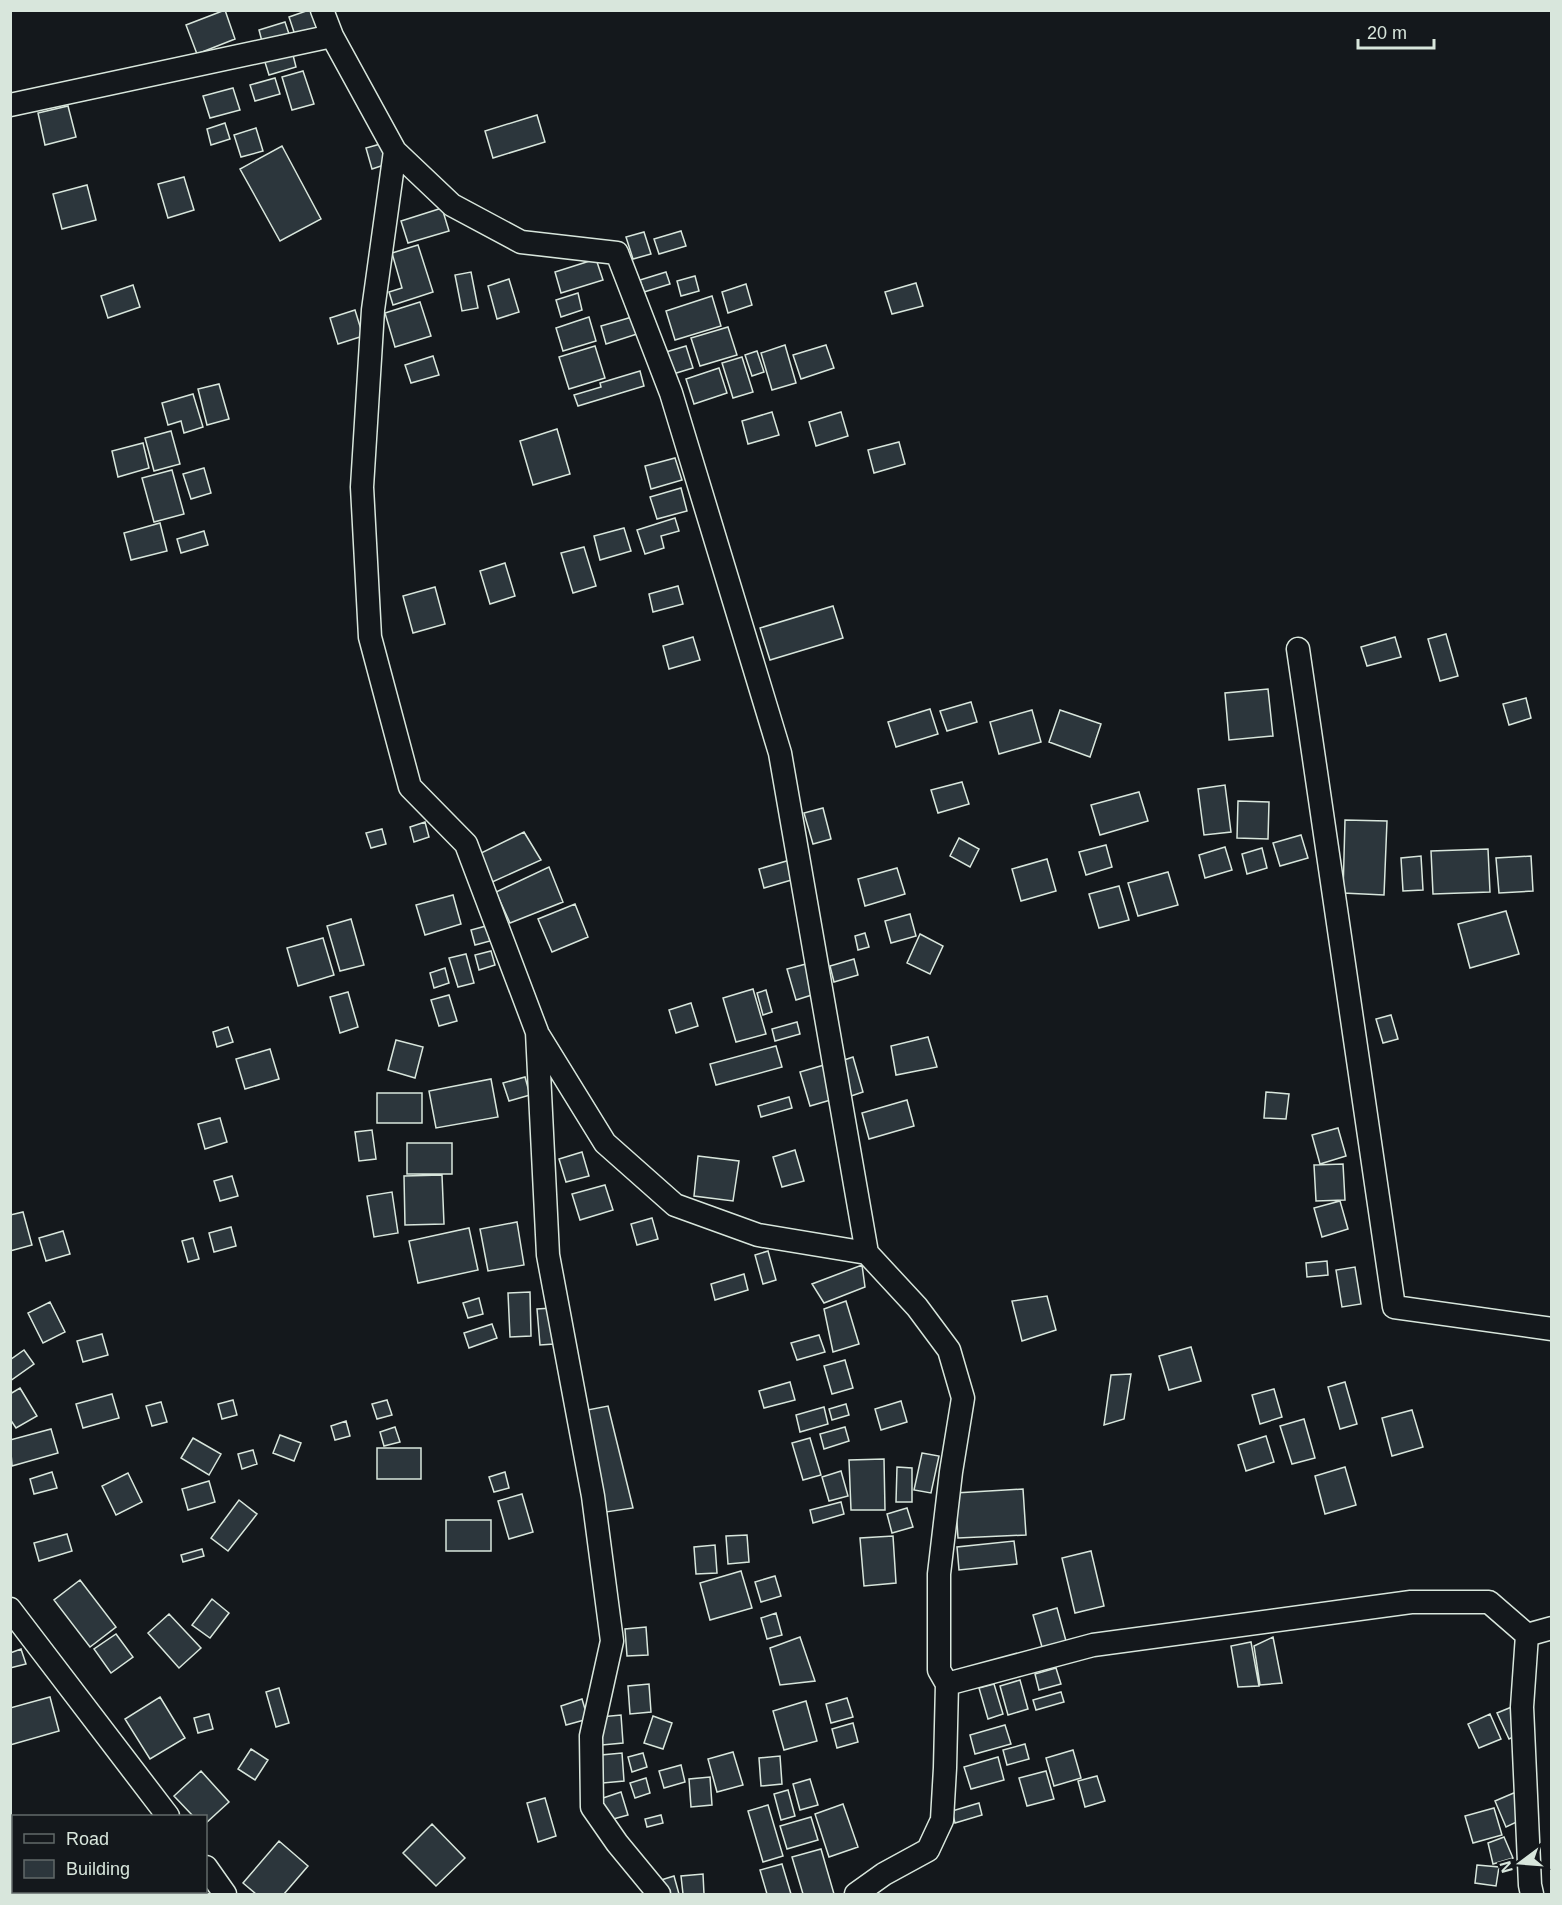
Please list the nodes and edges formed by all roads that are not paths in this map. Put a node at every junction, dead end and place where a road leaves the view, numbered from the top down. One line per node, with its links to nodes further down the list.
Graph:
1 (322, 10): 2 (street)
2 (332, 36): 3 (street); 4 (street)
3 (10, 105)
4 (395, 151): 6 (street); 7 (street)
5 (1298, 649): 8 (street)
6 (537, 1032): 7 (street); 16 (street)
7 (867, 1253): 12 (street)
8 (1551, 1329)
9 (10, 1609): 13 (street)
10 (1551, 1628): 11 (street)
11 (1527, 1635): 12 (street); 18 (street)
12 (947, 1684): 17 (street)
13 (167, 1815)
14 (207, 1868): 15 (street)
15 (225, 1894)
16 (659, 1894)
17 (856, 1894)
18 (1532, 1894)

